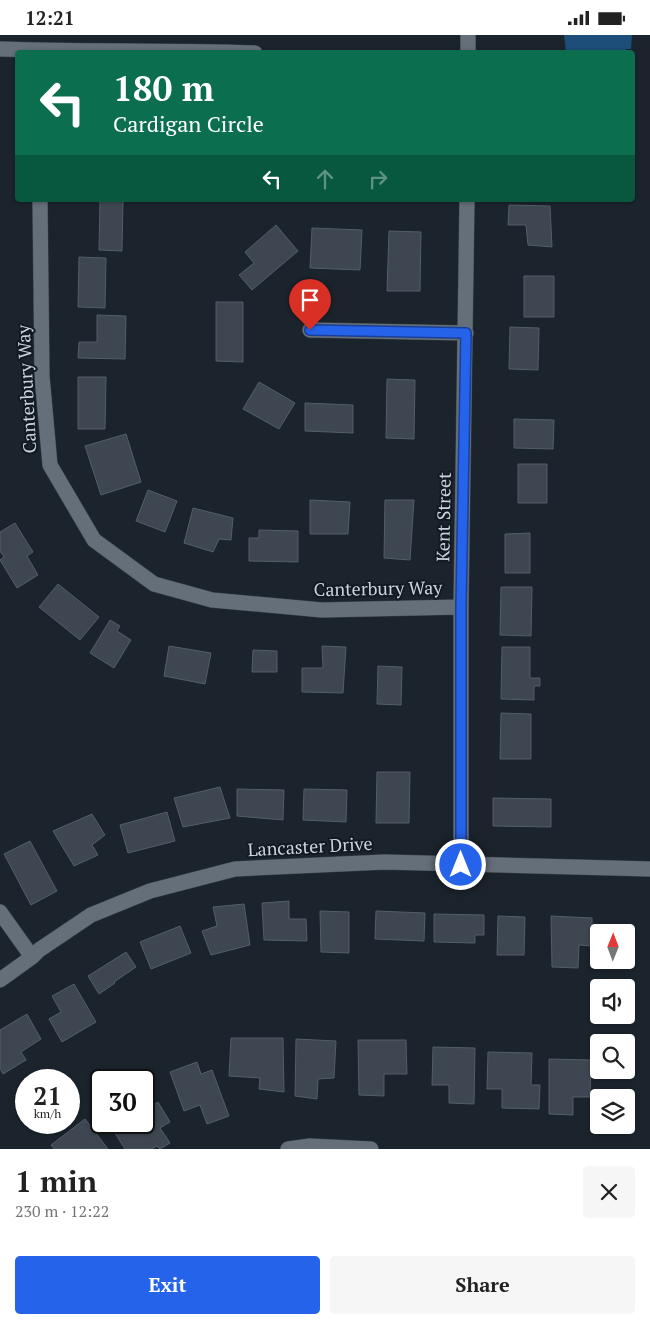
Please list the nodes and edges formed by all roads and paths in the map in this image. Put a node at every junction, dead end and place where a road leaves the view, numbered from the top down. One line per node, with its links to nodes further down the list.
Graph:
1 (468, 35): 4 (street)
2 (0, 49): 3 (street)
3 (21, 50)
4 (468, 50)
5 (40, 202): 9 (street, Canterbury Way)
6 (467, 202): 8 (street, Kent Street)
7 (310, 330): 8 (street)
8 (466, 333): 9 (street, Kent Street)
9 (461, 607): 10 (street, Kent Street)
10 (461, 865): 11 (street, Lancaster Drive); 13 (street, Lancaster Drive)
11 (650, 869)
12 (0, 912): 13 (street)
13 (32, 957): 14 (street, Lancaster Drive)
14 (0, 980)
15 (288, 1149): 16 (street)
16 (371, 1149)

